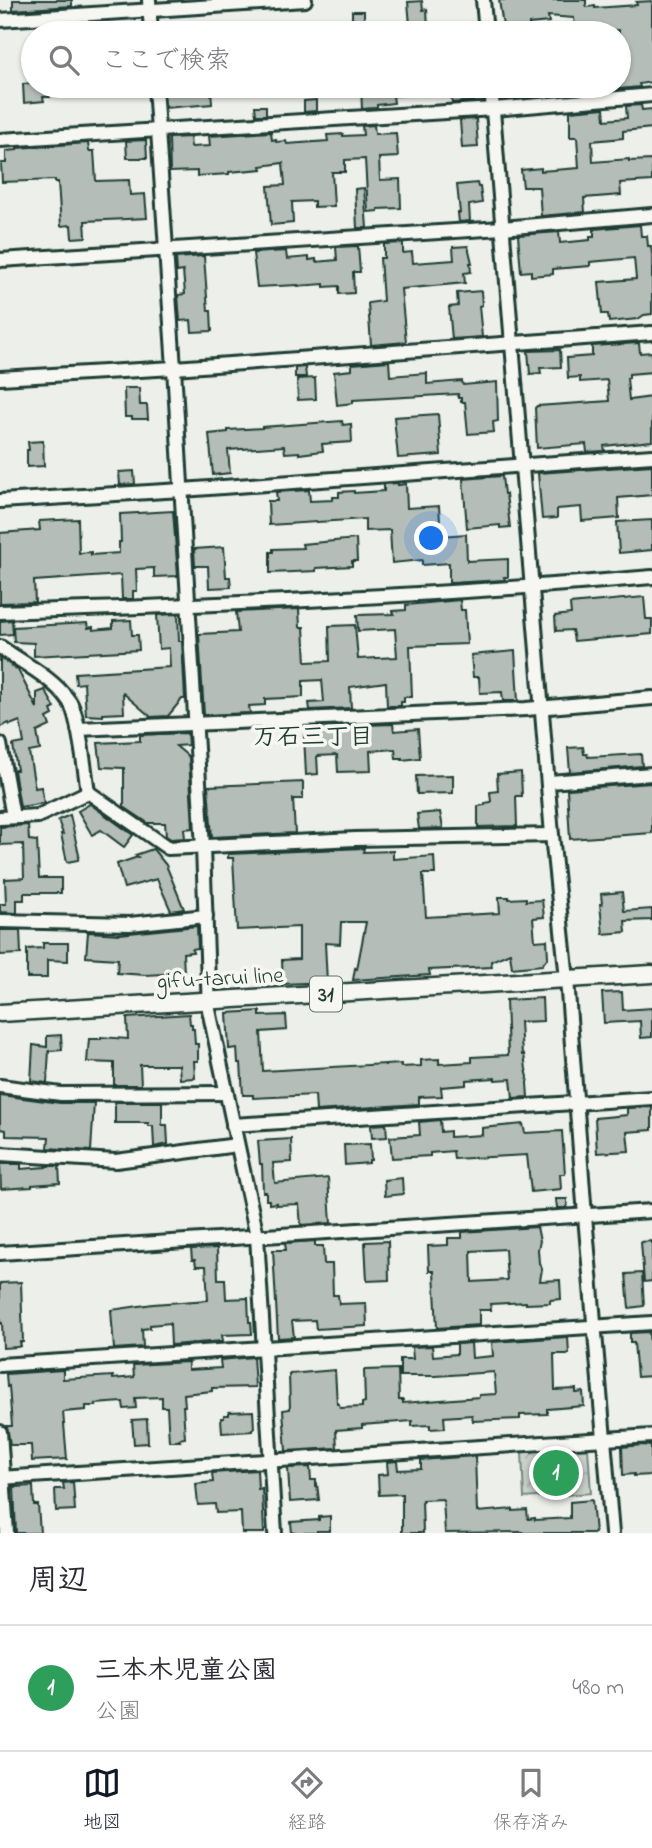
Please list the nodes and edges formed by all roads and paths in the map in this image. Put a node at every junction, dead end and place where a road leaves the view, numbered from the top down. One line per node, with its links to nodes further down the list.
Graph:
1 (305, 0): 3 (street)
2 (483, 0): 5 (street)
3 (149, 5): 4 (street)
4 (0, 20)
5 (485, 21)
6 (652, 95): 7 (street)
7 (631, 97)
8 (156, 98): 12 (street)
9 (493, 98): 11 (street)
10 (618, 98): 11 (street)
11 (494, 109): 12 (street); 15 (street)
12 (158, 130): 13 (street); 16 (street)
13 (0, 140)
14 (652, 215): 15 (street)
15 (502, 228): 16 (street); 19 (street)
16 (166, 250): 17 (street); 20 (street)
17 (0, 260)
18 (652, 333): 19 (street)
19 (512, 345): 20 (street); 23 (street)
20 (174, 368): 21 (street); 24 (street)
21 (0, 378)
22 (652, 456): 23 (street)
23 (523, 466): 24 (street); 27 (street)
24 (182, 490): 25 (street); 28 (street)
25 (0, 501)
26 (652, 577): 27 (street)
27 (533, 588): 28 (street); 32 (street)
28 (189, 606): 29 (street); 33 (street)
29 (0, 612)
30 (0, 647): 34 (street)
31 (652, 698): 32 (street)
32 (543, 707): 33 (street); 37 (street)
33 (196, 723): 34 (street); 41 (street)
34 (78, 729): 38 (street)
35 (0, 744): 39 (street)
36 (652, 774): 37 (street)
37 (550, 782): 40 (street)
38 (88, 792): 39 (street); 41 (street)
39 (7, 817)
40 (552, 835): 41 (street); 45 (street)
41 (203, 848): 42 (street)
42 (206, 916): 43 (street); 46 (street)
43 (0, 921)
44 (652, 974): 45 (main road, gifu-tarui line / 31)
45 (567, 979): 46 (main road, gifu-tarui line / 31); 51 (street)
46 (208, 1001): 47 (main road, gifu-tarui line / 31); 49 (street)
47 (0, 1013)
48 (0, 1086): 49 (street)
49 (227, 1093): 52 (street)
50 (652, 1098): 51 (street)
51 (577, 1104): 52 (street); 56 (street)
52 (233, 1125): 53 (street)
53 (237, 1145): 54 (street); 57 (street)
54 (0, 1154)
55 (652, 1211): 56 (street)
56 (585, 1216): 57 (street); 60 (street)
57 (257, 1236): 58 (street); 61 (street)
58 (0, 1253)
59 (652, 1324): 60 (street)
60 (595, 1328): 61 (street); 65 (street)
61 (264, 1349): 62 (street); 66 (street)
62 (0, 1365)
63 (0, 1432): 67 (street)
64 (652, 1436): 65 (street)
65 (604, 1440): 66 (street); 70 (street)
66 (271, 1461): 67 (street); 69 (street)
67 (1, 1478): 68 (street)
68 (7, 1533)
69 (275, 1533)
70 (612, 1533)

